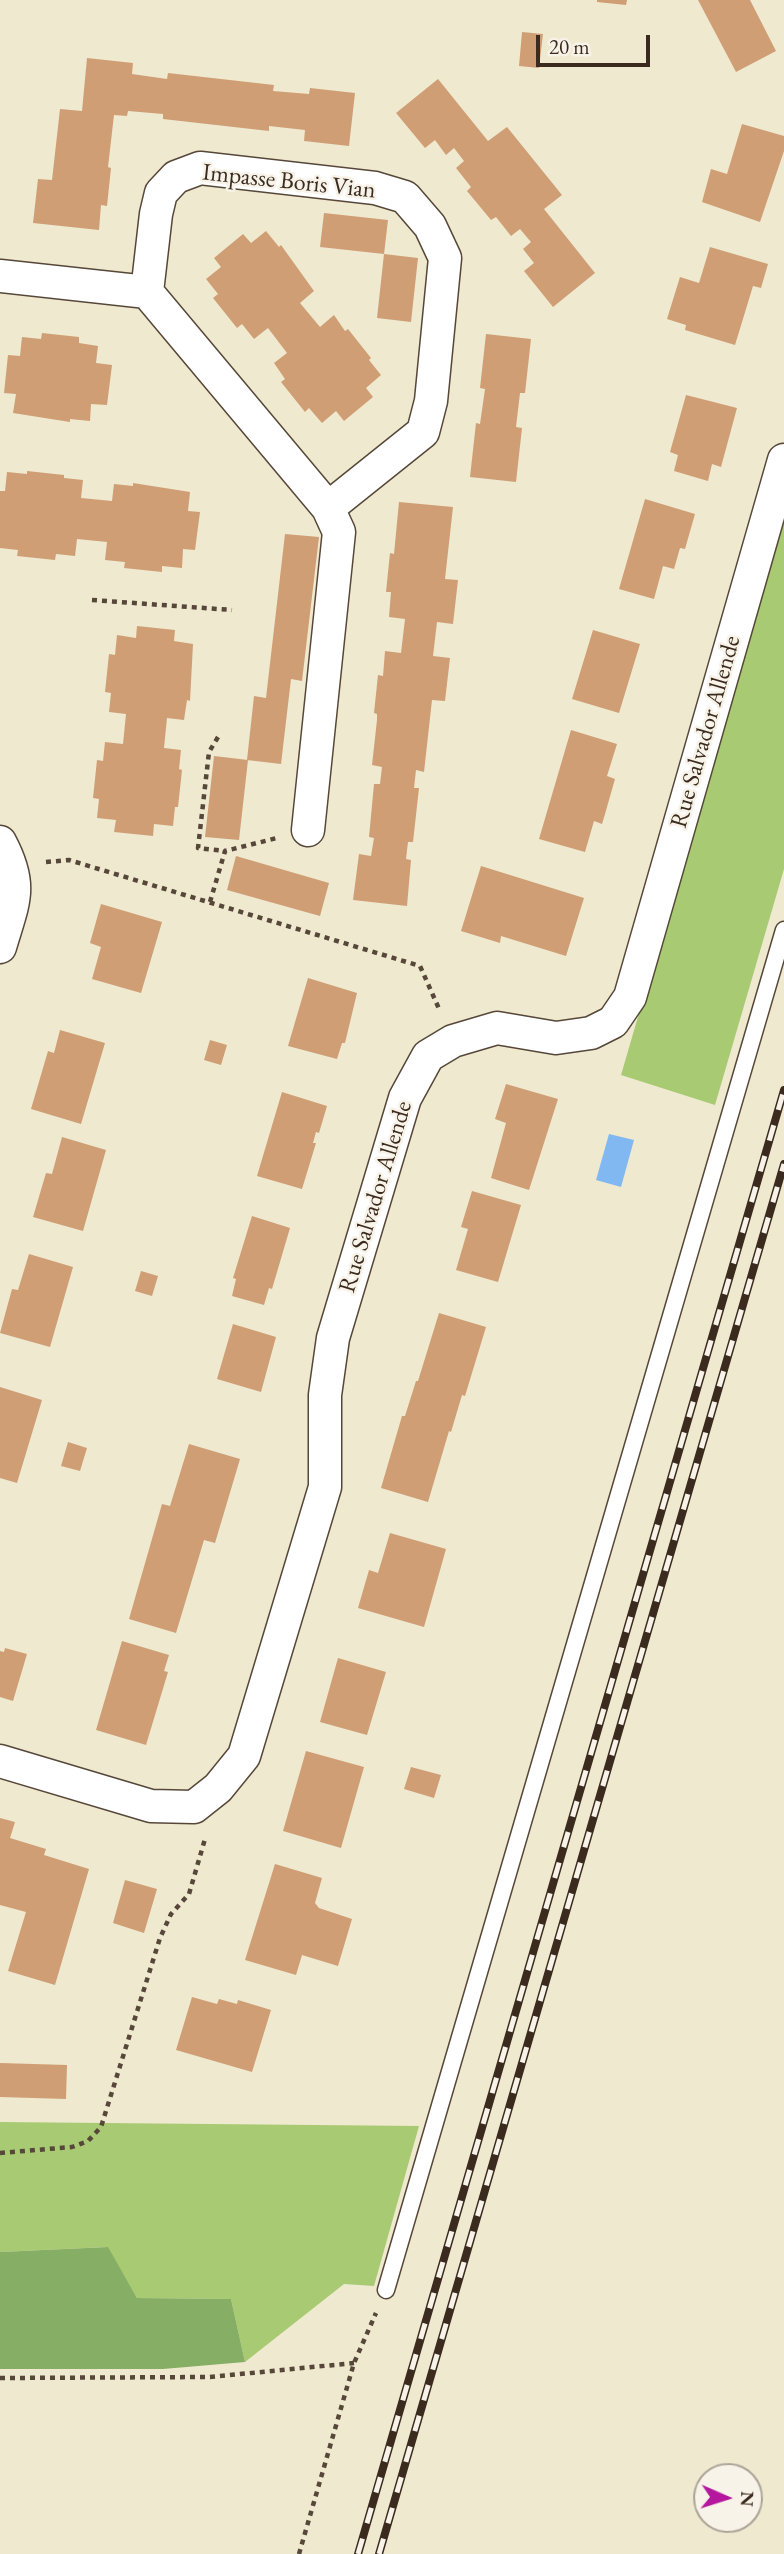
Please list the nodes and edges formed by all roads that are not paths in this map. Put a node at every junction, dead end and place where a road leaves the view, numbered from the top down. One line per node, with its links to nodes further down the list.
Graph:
1 (0, 275): 2 (street)
2 (147, 292): 4 (street); 4 (street, Impasse Boris Vian)
3 (784, 460): 9 (street, Rue Salvador Allende)
4 (328, 508): 5 (street)
5 (309, 830)
6 (6, 852): 8 (street)
7 (784, 930): 10 (lane)
8 (0, 947)
9 (0, 1761)
10 (386, 2290)

